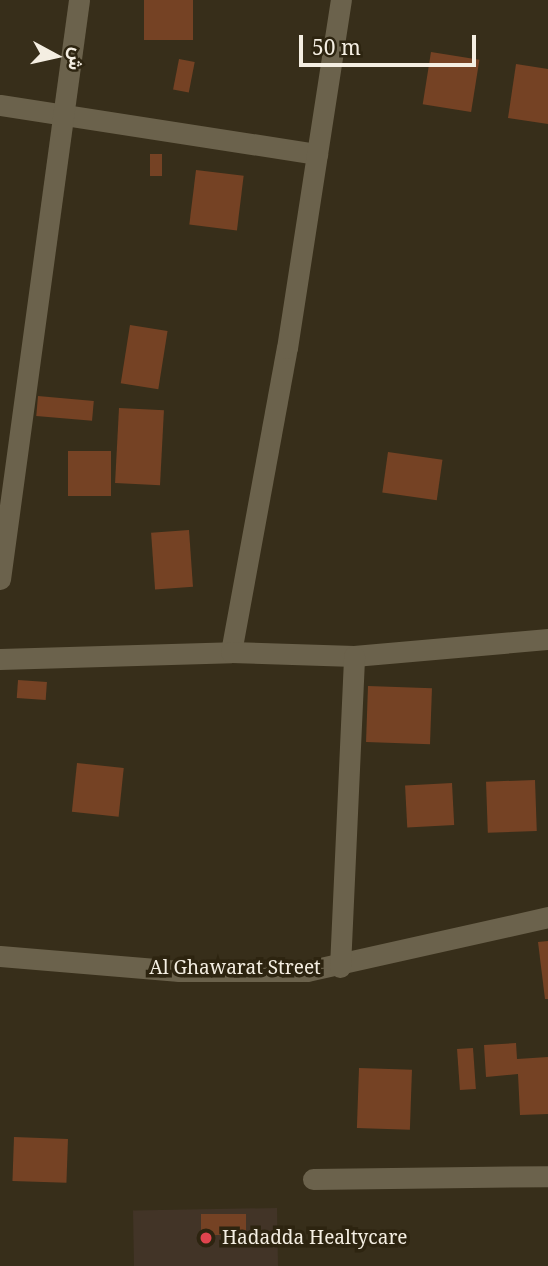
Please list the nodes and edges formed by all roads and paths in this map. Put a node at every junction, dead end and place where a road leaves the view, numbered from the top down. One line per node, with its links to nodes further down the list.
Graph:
1 (79, 0): 4 (street)
2 (341, 0): 5 (street)
3 (0, 105): 4 (street)
4 (63, 116): 5 (street); 6 (street)
5 (317, 154): 8 (street)
6 (0, 579)
7 (548, 639): 9 (street)
8 (232, 652): 9 (street); 10 (street)
9 (354, 656): 13 (street)
10 (0, 659)
11 (548, 917): 13 (street, Al Ghawarat Street)
12 (0, 956): 13 (street, Al Ghawarat Street)
13 (340, 967)
14 (548, 1176): 15 (street)
15 (313, 1178)

